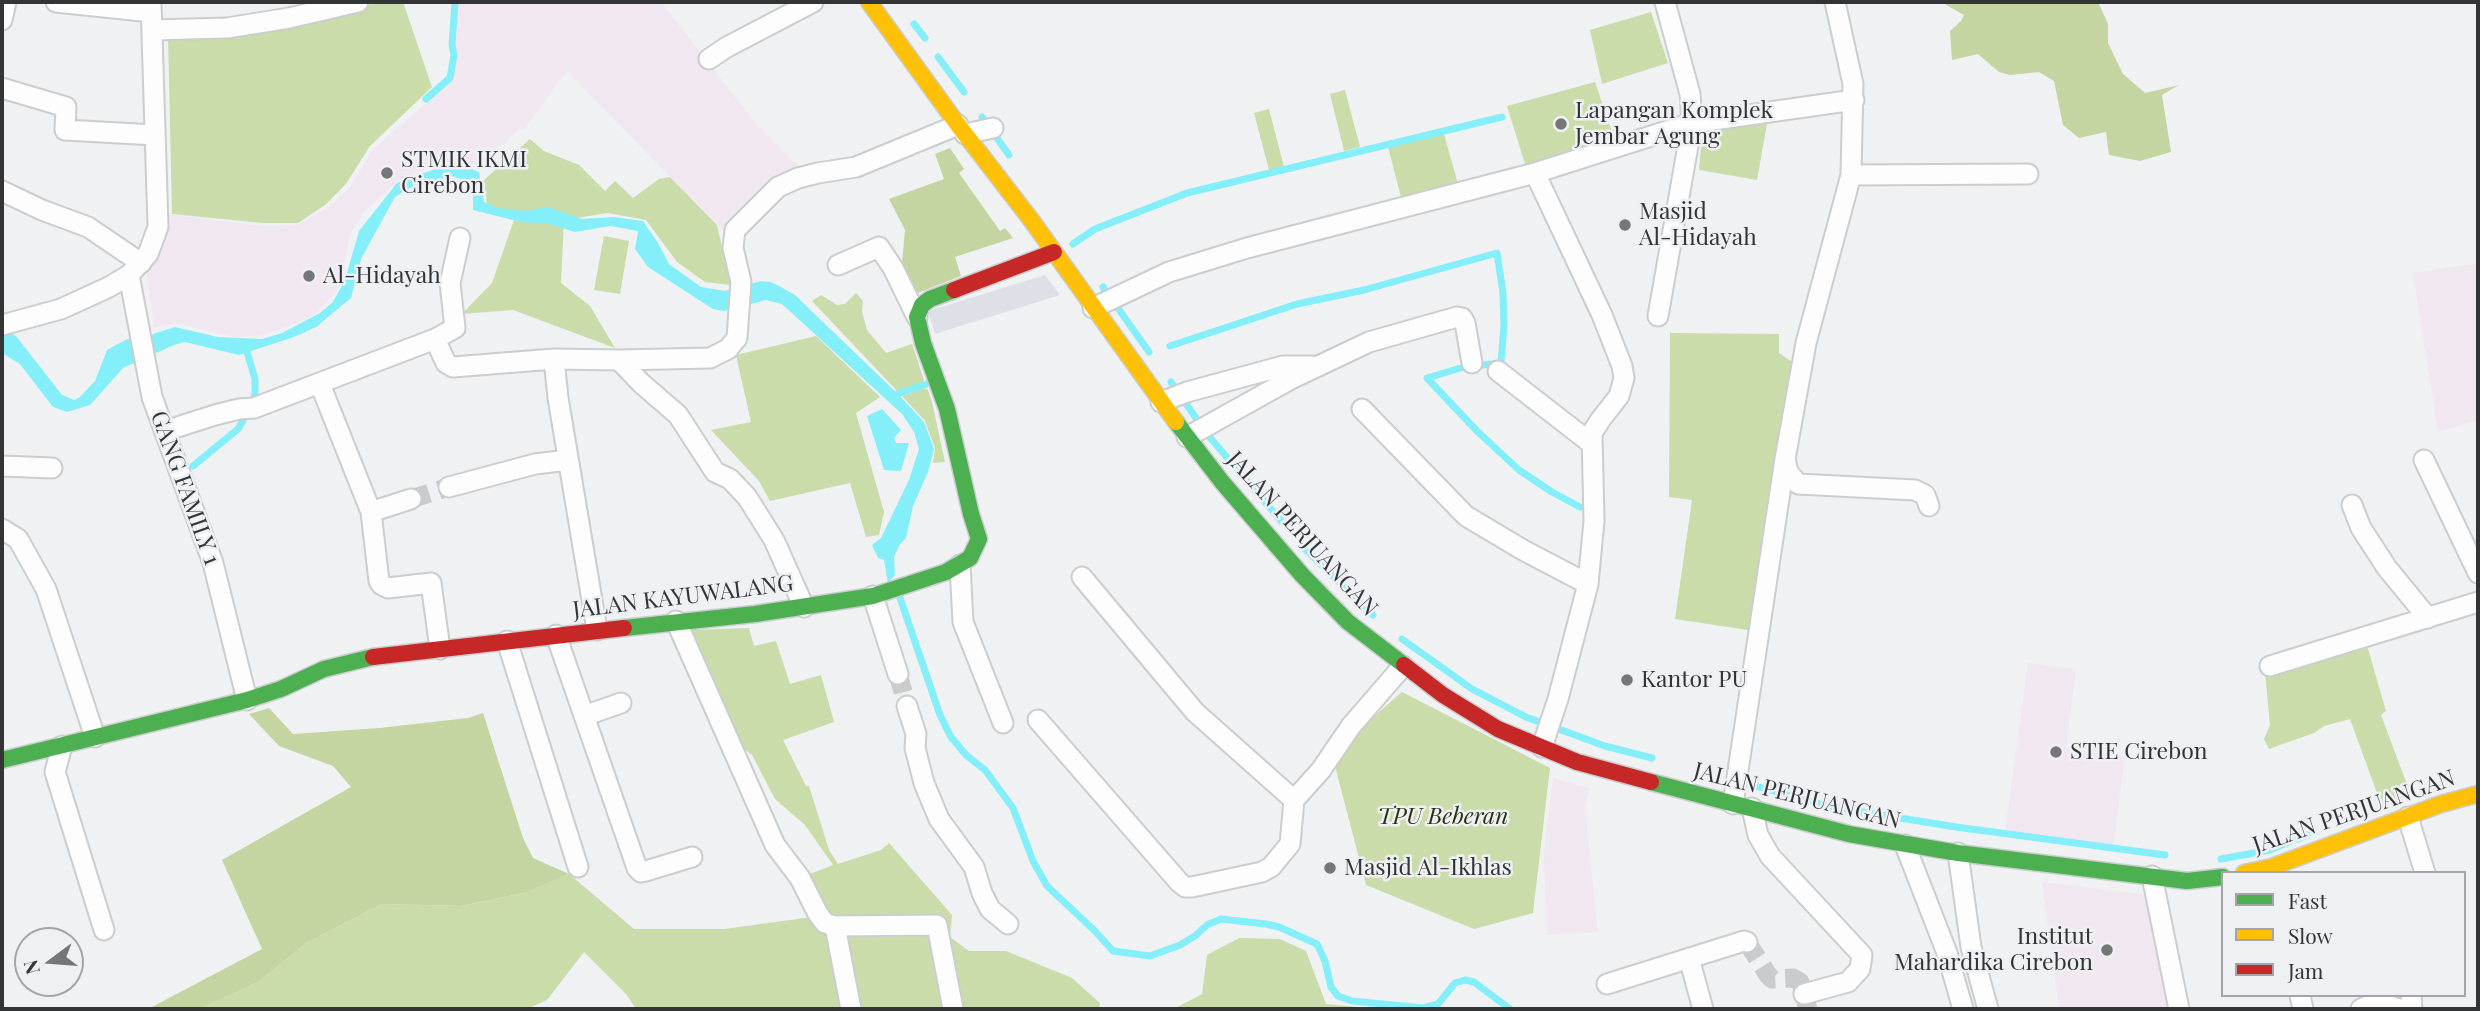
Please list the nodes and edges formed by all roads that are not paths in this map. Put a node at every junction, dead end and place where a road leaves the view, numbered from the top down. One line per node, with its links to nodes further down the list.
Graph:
1 (6, 2): 9 (street)
2 (57, 2): 8 (street)
3 (358, 2): 8 (street)
4 (813, 2): 10 (street)
5 (869, 2): 15 (street, JALAN PERJUANGAN)
6 (1665, 2): 13 (street)
7 (1835, 2): 12 (street)
8 (152, 15): 16 (street)
9 (2, 20)
10 (709, 60)
11 (2, 88): 16 (street)
12 (1854, 100): 13 (street); 19 (street)
13 (1692, 123): 17 (street); 26 (street)
14 (993, 128): 15 (street)
15 (962, 130): 22 (street, JALAN PERJUANGAN); 31 (street)
16 (155, 135): 24 (street)
17 (1535, 173): 25 (street); 40 (street)
18 (2028, 174): 19 (street)
19 (1851, 175): 41 (street)
20 (2, 191): 24 (street)
21 (460, 238): 29 (street)
22 (1054, 253): 25 (street, JALAN PERJUANGAN); 27 (street)
23 (838, 265): 27 (street)
24 (135, 269): 28 (street); 38 (street, GANG FAMILY 1)
25 (1093, 308): 36 (street, JALAN PERJUANGAN)
26 (1658, 316)
27 (917, 317): 52 (street)
28 (2, 325)
29 (435, 339): 30 (street); 35 (street)
30 (554, 359): 31 (street); 42 (street)
31 (619, 360): 58 (street)
32 (1472, 363): 33 (street)
33 (1316, 366): 36 (street); 39 (street)
34 (1498, 371): 40 (street)
35 (320, 384): 38 (street); 50 (street)
36 (1161, 402): 39 (street, JALAN PERJUANGAN)
37 (1362, 409): 55 (street)
38 (164, 431): 68 (street, GANG FAMILY 1)
39 (1187, 438): 65 (street, JALAN PERJUANGAN)
40 (1592, 444): 55 (street)
41 (1785, 459): 49 (street); 80 (street)
42 (568, 460): 46 (street); 61 (street)
43 (2424, 460): 53 (street)
44 (2, 466): 45 (street)
45 (52, 468)
46 (449, 487)
47 (411, 499): 50 (street)
48 (2352, 505): 59 (street)
49 (1929, 506)
50 (376, 510): 64 (street)
51 (2, 529): 74 (street)
52 (960, 565): 56 (street, JALAN KAYUWALANG); 73 (street)
53 (2478, 573)
54 (1082, 577): 79 (street)
55 (1588, 584): 75 (street)
56 (876, 595): 58 (street, JALAN KAYUWALANG); 67 (street)
57 (2478, 602): 59 (street)
58 (804, 607): 60 (street, JALAN KAYUWALANG)
59 (2428, 618): 66 (street)
60 (676, 621): 61 (street, JALAN KAYUWALANG); 91 (street)
61 (597, 630): 62 (street, JALAN KAYUWALANG)
62 (556, 635): 63 (street, JALAN KAYUWALANG); 71 (street)
63 (507, 641): 64 (street, JALAN KAYUWALANG); 85 (street)
64 (440, 649): 68 (street, JALAN KAYUWALANG)
65 (1403, 666): 75 (street, JALAN PERJUANGAN); 79 (street)
66 (2270, 666)
67 (898, 674)
68 (247, 700): 74 (street, JALAN KAYUWALANG)
69 (621, 703): 71 (street)
70 (908, 706): 90 (street)
71 (584, 716): 84 (street)
72 (1038, 720): 79 (street)
73 (1003, 723)
74 (95, 737): 76 (street, JALAN KAYUWALANG)
75 (1543, 743): 80 (street, JALAN PERJUANGAN)
76 (62, 746): 77 (street, JALAN KAYUWALANG); 92 (street)
77 (2, 760)
78 (2478, 794): 81 (street, JALAN PERJUANGAN)
79 (1294, 800)
80 (1743, 806): 82 (street, JALAN PERJUANGAN); 98 (street)
81 (2408, 817): 86 (street, JALAN PERJUANGAN); 87 (street)
82 (1905, 845): 83 (street, JALAN PERJUANGAN); 95 (street)
83 (1958, 853): 88 (street, JALAN PERJUANGAN); 94 (street)
84 (692, 857)
85 (578, 867)
86 (2272, 870)
87 (2424, 871)
88 (2152, 876): 89 (street, JALAN PERJUANGAN); 104 (street)
89 (2221, 877)
90 (1007, 924)
91 (835, 926): 99 (street); 100 (street)
92 (104, 930)
93 (1747, 942): 96 (street)
94 (1971, 947): 95 (street); 103 (street)
95 (1947, 953): 102 (street)
96 (1689, 958): 97 (street); 101 (street)
97 (1607, 984)
98 (1804, 994)
99 (851, 1009)
100 (953, 1009)
101 (1703, 1009)
102 (1963, 1009)
103 (1988, 1009)
104 (2179, 1009)
105 (2361, 1009): 106 (street)
106 (2399, 1009)

